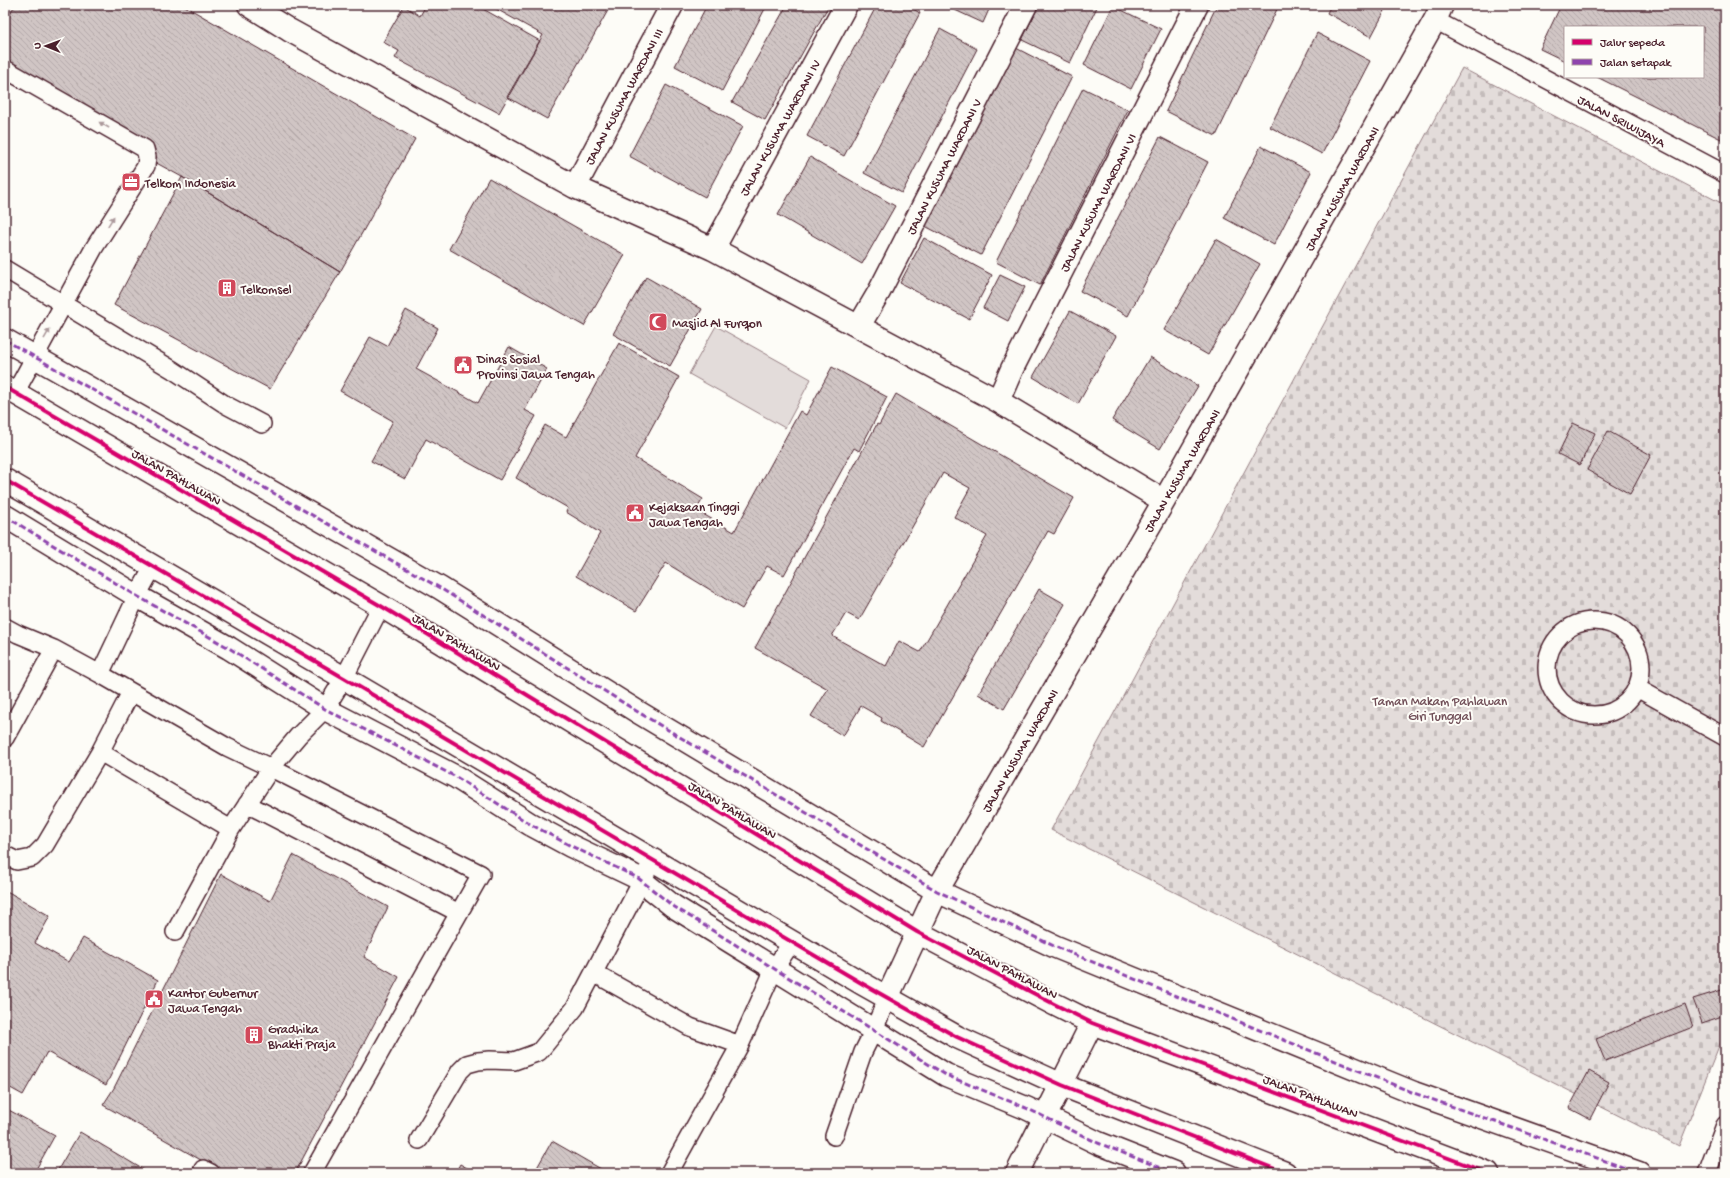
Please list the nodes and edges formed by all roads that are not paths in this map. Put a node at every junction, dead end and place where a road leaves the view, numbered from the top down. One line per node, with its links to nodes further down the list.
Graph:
1 (249, 5): 9 (street)
2 (672, 5): 9 (street, JALAN KUSUMA WARDANI III)
3 (846, 5): 10 (street, JALAN KUSUMA WARDANI IV)
4 (1026, 5): 13 (street, JALAN KUSUMA WARDANI V)
5 (1193, 6): 17 (street, JALAN KUSUMA WARDANI VI)
6 (1439, 12): 8 (lane, JALAN SRIWIJAYA); 20 (street, JALAN KUSUMA WARDANI)
7 (5, 69): 12 (lane, one-way to 7)
8 (1725, 174)
9 (575, 187): 10 (street)
10 (713, 249): 13 (street)
11 (5, 269): 12 (lane)
12 (64, 305): 15 (lane, one-way to 12); 18 (lane)
13 (859, 326): 17 (street)
14 (5, 340): 15 (street)
15 (35, 358): 16 (lane); 41 (street)
16 (10, 390): 24 (street, JALAN PAHLAWAN)
17 (998, 401): 20 (street)
18 (262, 424)
19 (5, 480): 22 (street)
20 (1164, 501): 41 (street, JALAN KUSUMA WARDANI)
21 (5, 516): 23 (street)
22 (153, 567): 23 (lane); 28 (street)
23 (136, 596): 27 (lane); 31 (street)
24 (381, 606): 28 (lane); 44 (street, JALAN PAHLAWAN)
25 (5, 627): 26 (lane)
26 (54, 649): 27 (lane); 33 (lane)
27 (100, 674): 30 (lane)
28 (344, 678): 31 (lane); 39 (street)
29 (1637, 688): 29 (lane); 32 (lane)
30 (132, 692): 34 (lane); 35 (lane)
31 (325, 709): 35 (lane); 40 (street)
32 (1725, 737)
33 (5, 738)
34 (100, 752): 37 (lane); 38 (lane)
35 (271, 768): 36 (lane); 42 (lane)
36 (247, 804): 37 (lane); 42 (lane)
37 (231, 829): 43 (lane)
38 (5, 855)
39 (653, 860): 40 (lane); 45 (street)
40 (642, 882): 46 (street); 47 (lane)
41 (937, 890): 44 (street, JALAN KUSUMA WARDANI); 63 (street)
42 (459, 913): 57 (lane)
43 (175, 932)
44 (917, 932): 48 (street); 49 (street, JALAN PAHLAWAN)
45 (792, 942): 46 (lane); 48 (street)
46 (774, 969): 50 (street); 51 (lane)
47 (594, 974): 51 (lane); 56 (lane)
48 (887, 998): 50 (lane); 52 (street)
49 (1092, 1022): 52 (street); 62 (street, JALAN PAHLAWAN)
50 (874, 1030): 53 (street); 55 (lane)
51 (740, 1044): 58 (lane)
52 (1062, 1085): 53 (street); 61 (street)
53 (1045, 1117): 59 (street); 60 (street)
54 (1725, 1125): 64 (lane)
55 (834, 1136)
56 (419, 1140)
57 (312, 1173)
58 (669, 1173)
59 (1017, 1173)
60 (1174, 1173)
61 (1285, 1173)
62 (1488, 1173)
63 (1639, 1173)
64 (1707, 1173)

